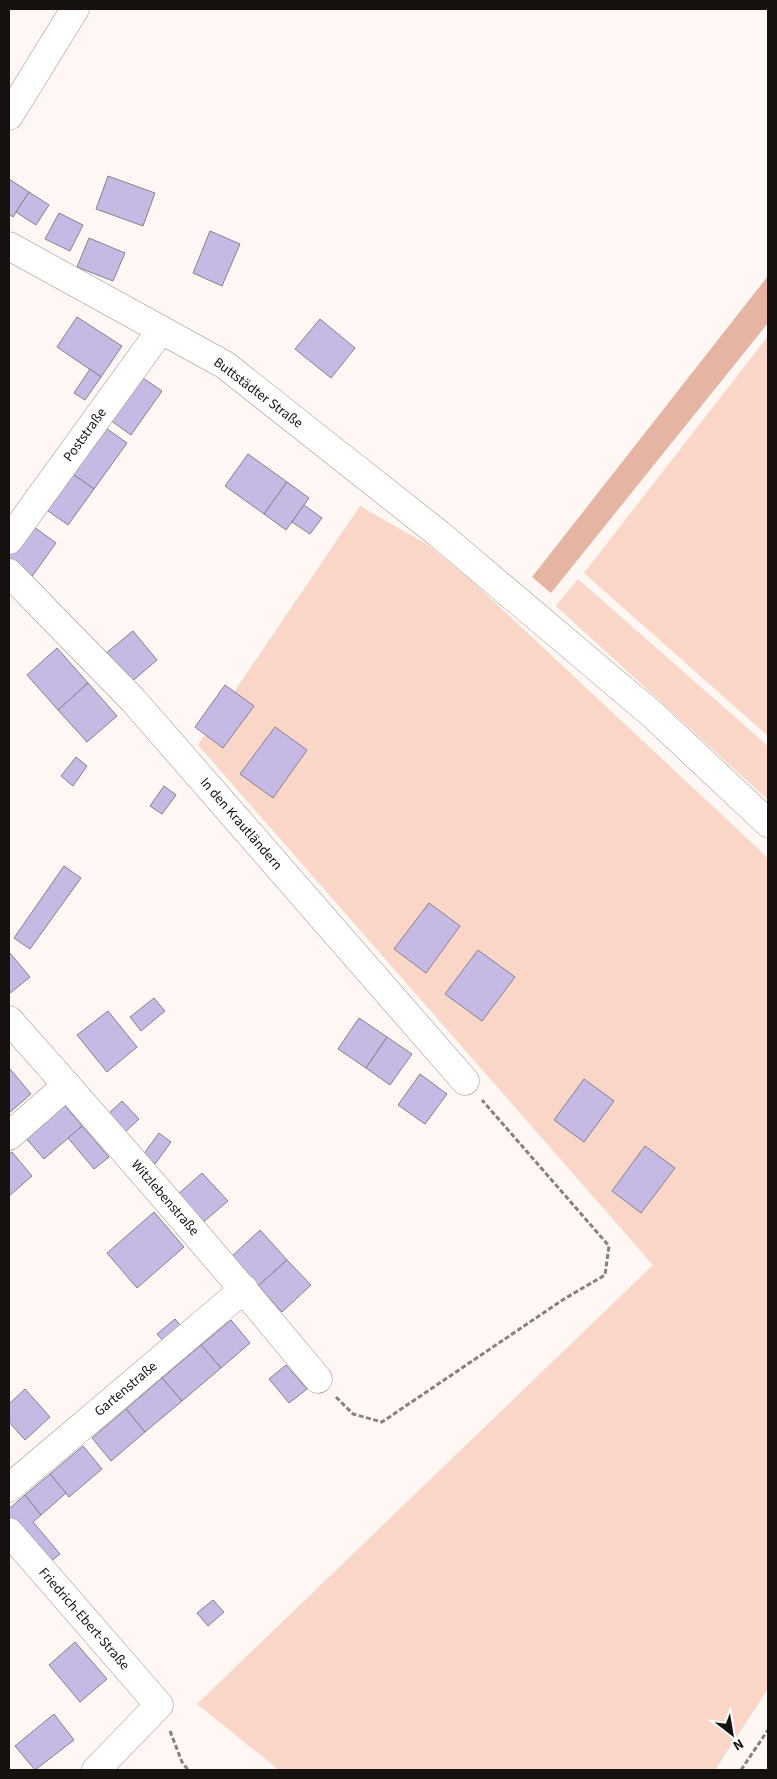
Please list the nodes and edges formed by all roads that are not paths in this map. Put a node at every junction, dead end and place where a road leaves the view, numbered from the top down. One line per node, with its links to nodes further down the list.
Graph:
1 (75, 9): 2 (street)
2 (9, 116)
3 (9, 246): 4 (street, Buttstädter Straße)
4 (161, 330): 5 (street, Poststraße); 7 (street, Buttstädter Straße)
5 (9, 540)
6 (9, 574): 9 (street, In den Krautländern)
7 (768, 823)
8 (9, 1020): 10 (street, Witzlebenstraße)
9 (465, 1081)
10 (68, 1086): 11 (street); 12 (street, Witzlebenstraße)
11 (9, 1136)
12 (244, 1289): 13 (street, Witzlebenstraße); 14 (street, Gartenstraße)
13 (318, 1379)
14 (9, 1488)
15 (9, 1532): 16 (street, Friedrich-Ebert-Straße)
16 (96, 1770)

